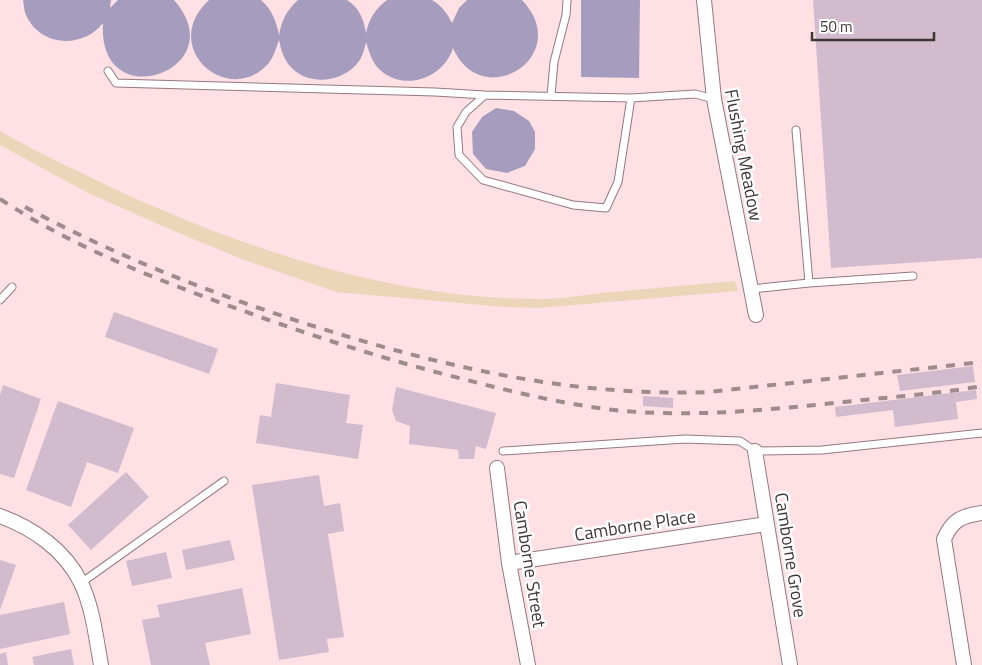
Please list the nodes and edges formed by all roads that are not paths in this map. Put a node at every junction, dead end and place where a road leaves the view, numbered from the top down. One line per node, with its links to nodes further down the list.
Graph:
1 (567, 0): 5 (lane)
2 (704, 0): 7 (street, Flushing Meadow)
3 (108, 71): 4 (lane)
4 (485, 95): 5 (lane); 6 (lane)
5 (552, 96): 6 (lane)
6 (631, 98): 7 (lane)
7 (714, 99): 12 (street, Flushing Meadow)
8 (796, 130): 10 (lane)
9 (913, 276): 10 (lane)
10 (809, 283): 12 (lane)
11 (12, 287): 13 (lane)
12 (751, 289): 14 (street, Flushing Meadow)
13 (0, 300)
14 (756, 315)
15 (982, 433): 17 (lane)
16 (503, 451): 17 (lane)
17 (756, 451): 22 (street, Camborne Grove)
18 (497, 468): 23 (street, Camborne Street)
19 (224, 481): 24 (lane)
20 (982, 513): 28 (street)
21 (0, 516): 24 (street)
22 (767, 524): 23 (street, Camborne Place); 27 (street, Camborne Grove)
23 (509, 563): 26 (street, Camborne Street)
24 (81, 583): 25 (street)
25 (101, 665)
26 (528, 665)
27 (790, 665)
28 (964, 665)

